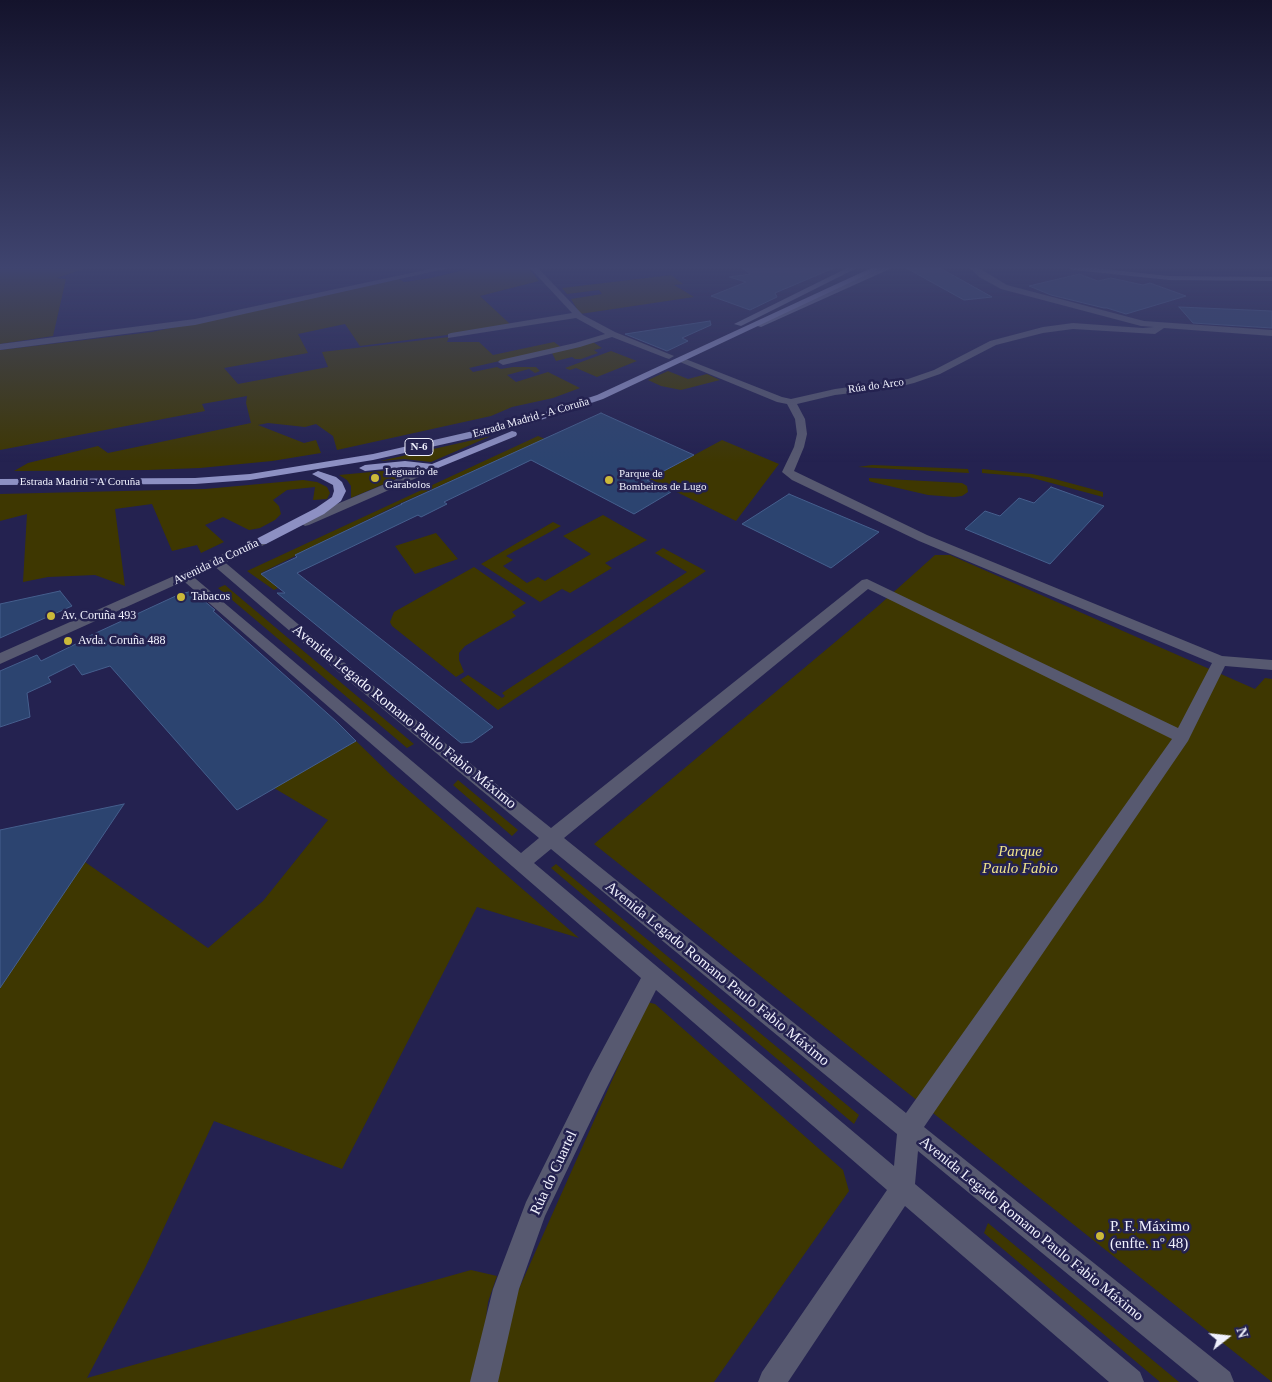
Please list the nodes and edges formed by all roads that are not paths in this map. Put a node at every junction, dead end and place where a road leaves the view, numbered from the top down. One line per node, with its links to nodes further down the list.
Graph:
1 (113, 332): 9 (street)
2 (472, 332): 8 (street)
3 (609, 332): 7 (street)
4 (727, 332): 10 (highway, Estrada Madrid - A Coruña / N-6)
5 (731, 332): 11 (highway, Estrada Madrid - A Coruña / N-6)
6 (1034, 332): 13 (street, Rúa do Arco)
7 (612, 334): 10 (street); 12 (street)
8 (451, 336)
9 (0, 347)
10 (669, 356): 18 (highway, Estrada Madrid - A Coruña / N-6)
11 (680, 360): 13 (street, Rúa do Arco); 14 (highway, Estrada Madrid - A Coruña / N-6)
12 (503, 362)
13 (791, 402): 24 (street)
14 (585, 403): 15 (highway, N-6); 17 (highway, Estrada Madrid - A Coruña / N-6)
15 (433, 467): 16 (highway); 20 (street, Avenida da Coruña)
16 (318, 474): 17 (highway); 20 (highway)
17 (250, 477): 18 (highway, Estrada Madrid - A Coruña / N-6)
18 (159, 481): 19 (highway, Estrada Madrid - A Coruña / N-6)
19 (0, 482)
20 (262, 541): 21 (street, Avenida da Coruña)
21 (217, 562): 22 (street, Avenida da Coruña); 27 (street, Avenida Legado Romano Paulo Fabio Máximo)
22 (185, 576): 23 (street, Avenida da Coruña); 28 (street)
23 (0, 660)
24 (1220, 661): 25 (street); 26 (street)
25 (1272, 665)
26 (1182, 737): 27 (street); 30 (street)
27 (551, 838): 28 (street); 30 (street, Avenida Legado Romano Paulo Fabio Máximo)
28 (521, 863): 29 (street)
29 (654, 975): 31 (street); 32 (street, Rúa do Cuartel)
30 (909, 1129): 31 (street); 35 (street, Avenida Legado Romano Paulo Fabio Máximo)
31 (903, 1188): 33 (street); 34 (street)
32 (484, 1382)
33 (772, 1382)
34 (1130, 1382)
35 (1220, 1382)

